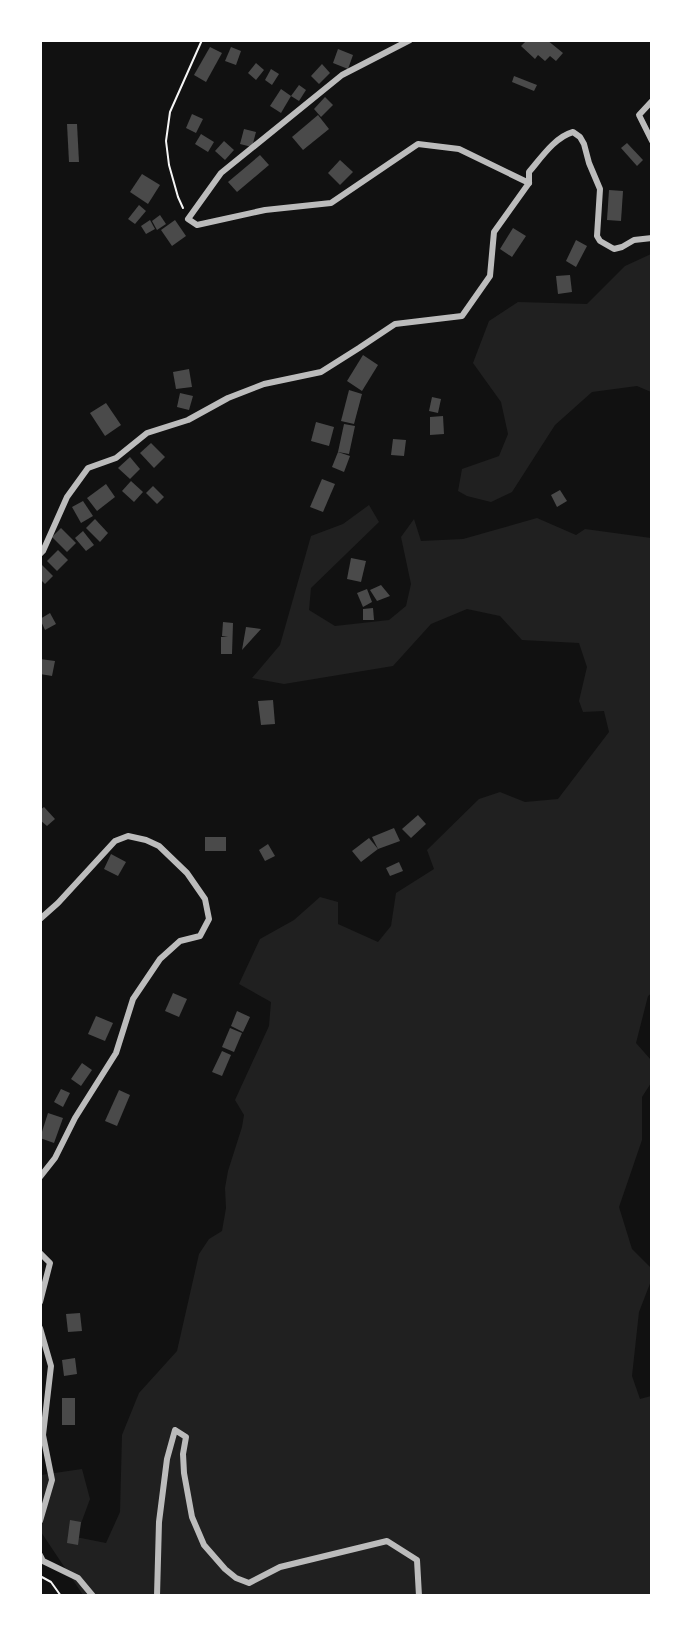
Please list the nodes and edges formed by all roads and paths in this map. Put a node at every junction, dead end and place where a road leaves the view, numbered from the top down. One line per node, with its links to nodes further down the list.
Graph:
1 (202, 40): 6 (path)
2 (410, 40): 6 (street)
3 (651, 101): 4 (street)
4 (651, 141)
5 (529, 183): 6 (street); 7 (street); 8 (street)
6 (188, 219)
7 (651, 238)
8 (40, 554)
9 (40, 919): 10 (street)
10 (40, 1177)
11 (40, 1253): 12 (street)
12 (40, 1302)
13 (40, 1328): 14 (street)
14 (40, 1521)
15 (40, 1555): 18 (street)
16 (40, 1576): 17 (path)
17 (62, 1596)
18 (93, 1596)
19 (158, 1596): 20 (street)
20 (419, 1596)

